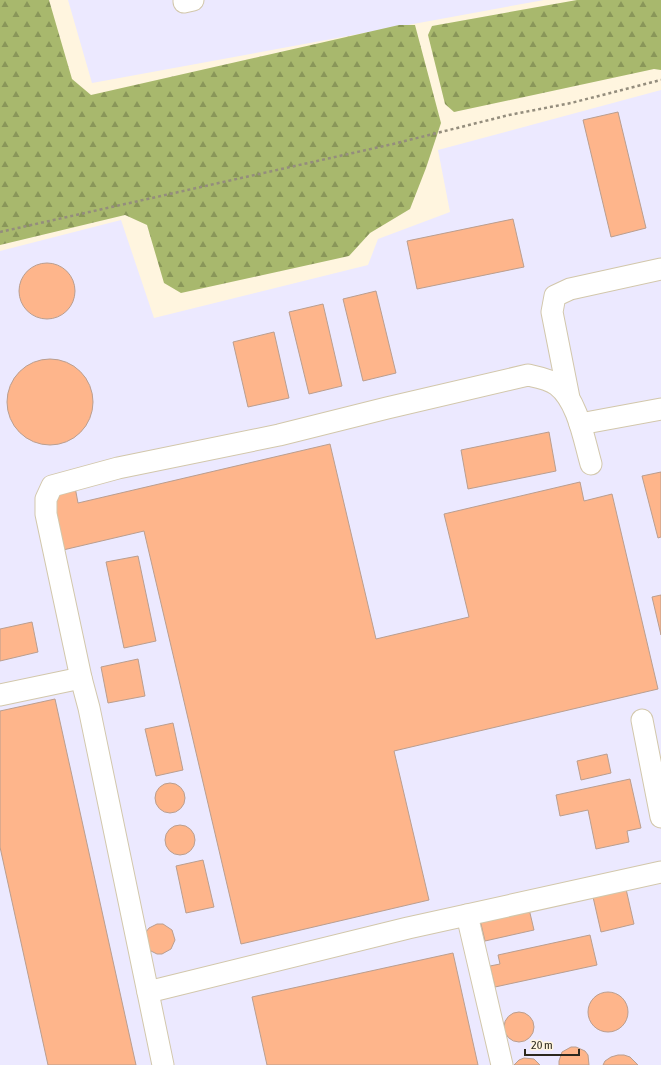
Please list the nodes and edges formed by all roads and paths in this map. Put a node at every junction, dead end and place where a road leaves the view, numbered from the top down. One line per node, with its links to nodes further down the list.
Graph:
1 (184, 0): 2 (lane)
2 (193, 0)
3 (661, 80): 4 (path)
4 (0, 232)
5 (661, 269): 6 (lane)
6 (569, 398): 8 (lane); 10 (lane)
7 (661, 409): 8 (lane)
8 (580, 424): 9 (lane)
9 (591, 464)
10 (81, 678): 11 (lane); 16 (lane)
11 (0, 695)
12 (642, 720): 13 (lane)
13 (661, 817)
14 (661, 872): 15 (lane)
15 (467, 915): 16 (lane); 18 (lane)
16 (148, 992): 17 (lane)
17 (163, 1065)
18 (502, 1065)

